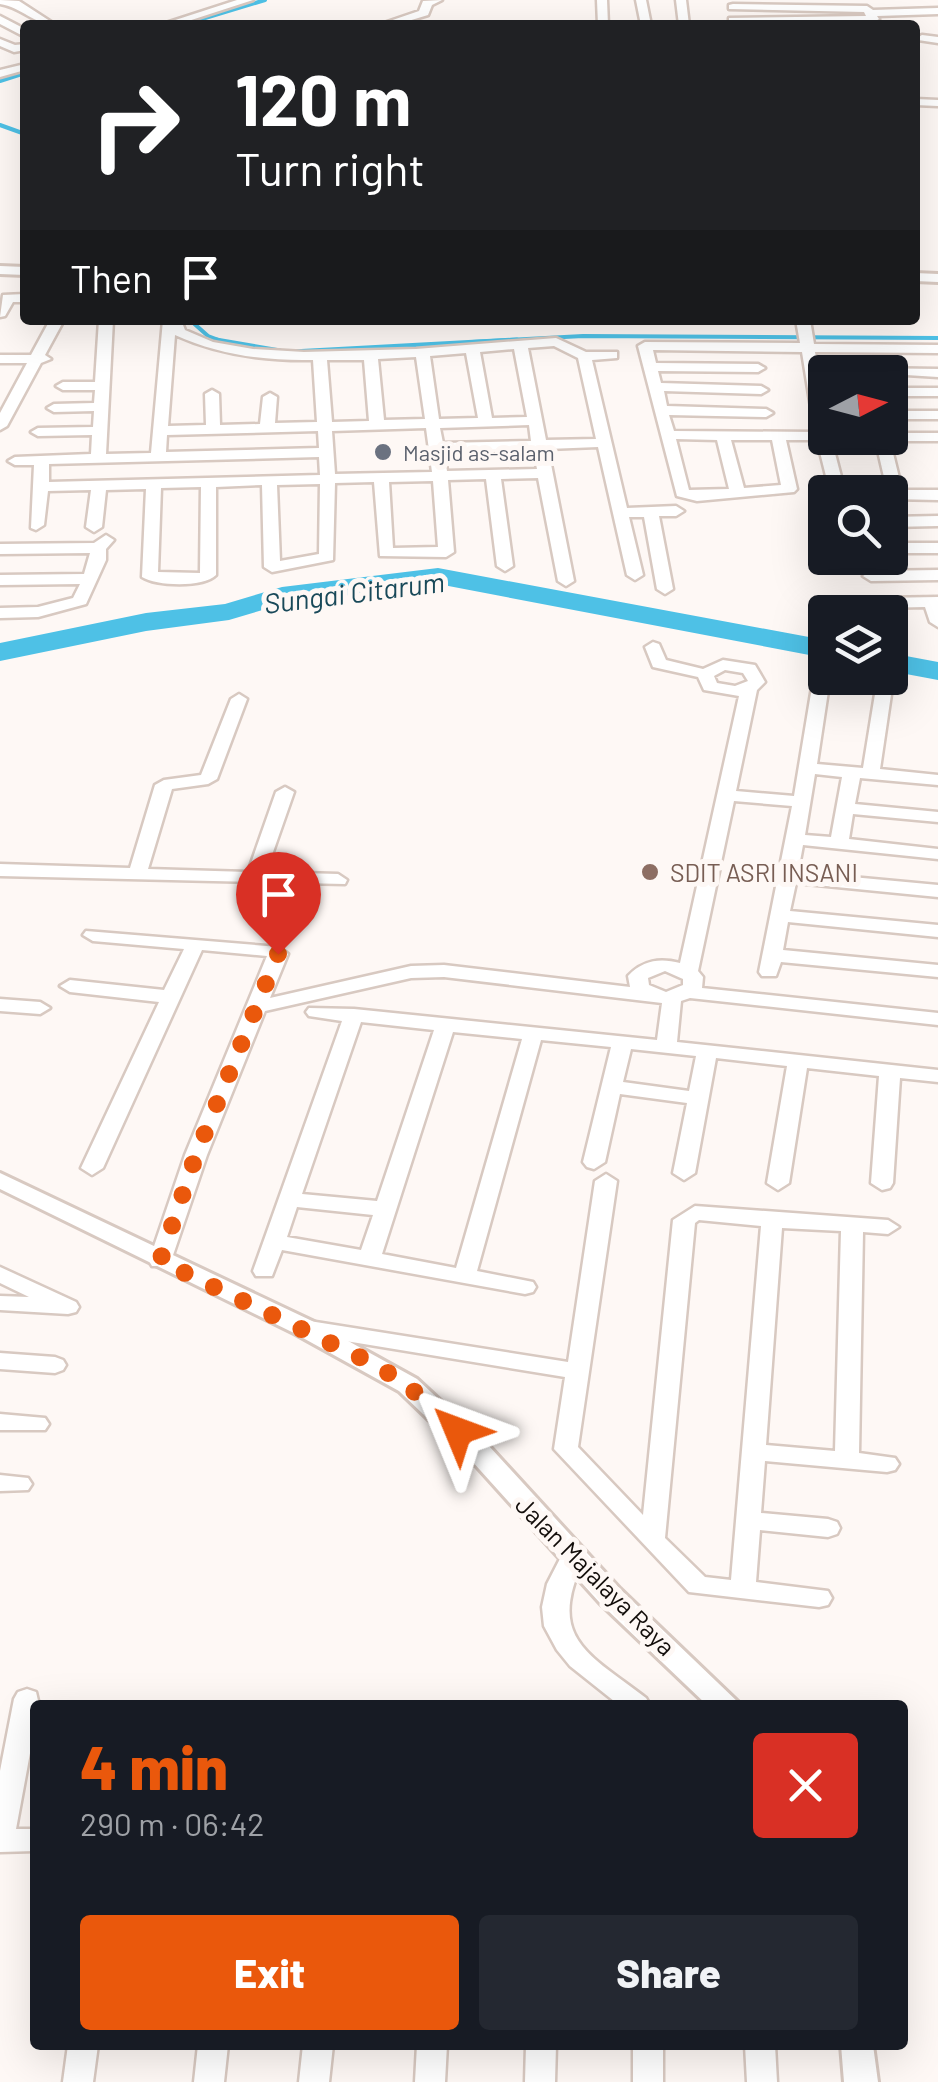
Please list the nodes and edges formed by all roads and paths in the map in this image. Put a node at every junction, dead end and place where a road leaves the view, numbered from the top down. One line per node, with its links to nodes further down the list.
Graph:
1 (210, 0): 9 (street)
2 (248, 0): 9 (street)
3 (438, 0): 15 (street)
4 (0, 4): 13 (street)
5 (772, 4): 6 (street); 11 (street)
6 (812, 4): 7 (street)
7 (851, 4): 12 (street)
8 (912, 5): 10 (street); 12 (street)
9 (222, 8): 14 (street)
10 (938, 11)
11 (733, 13): 16 (street)
12 (873, 13): 17 (street)
13 (42, 20)
14 (182, 20)
15 (399, 20)
16 (854, 20)
17 (871, 20)
18 (922, 38): 19 (street)
19 (938, 40)
20 (20, 298): 21 (street)
21 (0, 312)
22 (54, 325): 40 (street)
23 (65, 325): 40 (street)
24 (106, 325): 46 (street)
25 (171, 325): 68 (street)
26 (175, 325): 37 (street)
27 (806, 335): 30 (street); 31 (street)
28 (520, 344): 29 (street); 38 (street); 59 (street)
29 (472, 347): 33 (street); 60 (street)
30 (756, 348): 41 (street); 42 (street)
31 (860, 348): 32 (street); 36 (street)
32 (938, 349)
33 (422, 350): 34 (street); 61 (street)
34 (370, 353): 37 (street); 62 (street)
35 (612, 355): 38 (street)
36 (861, 355)
37 (320, 356): 64 (street)
38 (584, 356): 76 (street)
39 (0, 359): 40 (street)
40 (37, 360): 63 (street)
41 (648, 367): 42 (street); 47 (street)
42 (758, 368): 48 (street)
43 (908, 373): 44 (street)
44 (938, 373)
45 (64, 386): 46 (street)
46 (102, 386): 53 (street)
47 (654, 387): 48 (street); 55 (street)
48 (762, 390): 56 (street)
49 (908, 392): 50 (street)
50 (938, 392)
51 (212, 394): 66 (street)
52 (270, 397): 65 (street)
53 (101, 407): 54 (street); 67 (street)
54 (54, 408)
55 (660, 410): 56 (street); 71 (street)
56 (766, 413): 72 (street)
57 (908, 415): 58 (street)
58 (938, 415)
59 (534, 420): 60 (street); 77 (street)
60 (486, 422): 61 (street)
61 (432, 424): 62 (street); 78 (street)
62 (377, 425): 64 (street)
63 (0, 426)
64 (325, 427): 65 (street); 79 (street)
65 (267, 428): 66 (street)
66 (212, 430): 68 (street)
67 (100, 431): 69 (street); 81 (street)
68 (158, 431): 80 (street)
69 (38, 432)
70 (723, 435): 71 (street); 72 (street); 94 (street)
71 (666, 436): 94 (street)
72 (773, 436): 73 (street); 94 (street)
73 (808, 436)
74 (908, 439): 75 (street)
75 (937, 442)
76 (602, 443): 77 (street); 98 (street)
77 (538, 445): 78 (street); 84 (street)
78 (435, 448): 86 (street)
79 (326, 452): 80 (street); 88 (street)
80 (158, 457): 81 (street)
81 (98, 458): 82 (street)
82 (42, 460): 83 (street); 93 (street)
83 (14, 461)
84 (544, 472): 85 (street); 113 (street)
85 (493, 474): 86 (street); 107 (street)
86 (440, 475): 87 (street); 87 (street)
87 (381, 477): 88 (street)
88 (328, 478): 89 (street); 89 (street)
89 (269, 480): 90 (street)
90 (209, 482): 91 (street); 91 (street)
91 (154, 484): 92 (street)
92 (99, 485): 93 (street); 103 (street)
93 (41, 487): 102 (street)
94 (738, 494)
95 (908, 494): 96 (street)
96 (938, 495)
97 (676, 511): 99 (street)
98 (620, 512): 99 (street); 109 (street)
99 (651, 512): 114 (street)
100 (908, 522): 101 (street)
101 (938, 522)
102 (36, 525)
103 (99, 538): 106 (street); 111 (street)
104 (908, 548): 105 (street)
105 (938, 548)
106 (0, 549)
107 (504, 566)
108 (938, 575): 110 (street)
109 (635, 576)
110 (871, 576): 115 (street)
111 (88, 579): 112 (street); 118 (street)
112 (0, 580)
113 (566, 581)
114 (665, 589)
115 (877, 595)
116 (935, 602): 117 (street); 119 (street)
117 (908, 605)
118 (0, 614)
119 (938, 622)
120 (653, 647): 121 (street)
121 (705, 674): 122 (street); 122 (street)
122 (749, 688): 130 (street)
123 (819, 695): 126 (street)
124 (882, 695): 127 (street)
125 (240, 699): 138 (street)
126 (808, 768): 127 (street); 131 (street)
127 (862, 773): 128 (street); 132 (street)
128 (938, 780)
129 (285, 792): 140 (street)
130 (726, 794): 131 (street); 146 (street)
131 (802, 802): 134 (street)
132 (846, 808): 133 (street); 135 (street)
133 (938, 816)
134 (795, 840): 135 (street); 139 (street)
135 (839, 844): 136 (street)
136 (938, 854)
137 (0, 870): 138 (street)
138 (136, 874): 140 (street)
139 (788, 876): 142 (street); 143 (street)
140 (255, 877): 141 (street)
141 (338, 880)
142 (938, 891)
143 (780, 916): 144 (street); 149 (street)
144 (938, 931)
145 (93, 935): 147 (street)
146 (694, 942): 148 (street); 153 (street)
147 (195, 945): 154 (street); 156 (street)
148 (665, 965): 150 (street); 153 (street)
149 (938, 971)
150 (638, 976): 152 (street); 153 (street)
151 (70, 986): 154 (street)
152 (592, 988): 153 (street); 156 (street)
153 (675, 989): 160 (street); 164 (street)
154 (171, 997): 171 (street)
155 (0, 1005): 157 (street)
156 (255, 1007): 183 (street)
157 (40, 1008)
158 (316, 1012): 159 (street)
159 (354, 1015): 161 (street); 176 (street)
160 (938, 1018)
161 (445, 1025): 162 (street); 177 (street)
162 (533, 1034): 163 (street); 186 (street)
163 (622, 1043): 164 (street); 169 (street)
164 (666, 1047): 165 (street)
165 (706, 1051): 166 (street); 170 (street)
166 (798, 1061): 167 (street); 174 (street)
167 (890, 1071): 168 (street); 175 (street)
168 (938, 1076)
169 (612, 1087): 170 (street); 192 (street)
170 (698, 1098): 172 (street)
171 (92, 1168)
172 (684, 1174)
173 (0, 1180): 183 (street, Jalan Majalaya Raya)
174 (778, 1183)
175 (882, 1183)
176 (289, 1198): 177 (street); 181 (street)
177 (385, 1209): 182 (street)
178 (772, 1220): 179 (street); 195 (street); 200 (street)
179 (852, 1224): 180 (street); 196 (street)
180 (888, 1227)
181 (274, 1242): 182 (street); 184 (street)
182 (369, 1259): 186 (street)
183 (160, 1261): 189 (street, Jalan Majalaya Raya)
184 (264, 1271)
185 (0, 1274): 188 (street)
186 (465, 1276): 187 (street)
187 (526, 1286)
188 (0, 1303)
189 (303, 1326): 192 (street); 201 (street, Jalan Majalaya Raya)
190 (0, 1361): 191 (street)
191 (55, 1365)
192 (578, 1372): 200 (street)
193 (0, 1422): 194 (street)
194 (37, 1424)
195 (754, 1452): 196 (street); 198 (street)
196 (847, 1460): 197 (street)
197 (887, 1464)
198 (748, 1520): 199 (street); 202 (street)
199 (828, 1528)
200 (653, 1540): 202 (street)
201 (573, 1557): 205 (street); 206 (street, Jalan Majalaya Raya)
202 (743, 1590): 203 (street)
203 (819, 1598)
204 (26, 1698): 207 (street)
205 (631, 1700)
206 (721, 1700)
207 (0, 1840): 208 (street)
208 (30, 1840)
209 (83, 2050): 217 (street)
210 (212, 2050): 218 (street)
211 (317, 2050): 219 (street)
212 (432, 2050): 220 (street)
213 (541, 2050): 221 (street)
214 (648, 2050): 222 (street)
215 (760, 2050): 223 (street)
216 (858, 2050): 224 (street)
217 (78, 2082)
218 (208, 2082)
219 (314, 2082)
220 (430, 2082)
221 (540, 2082)
222 (648, 2082)
223 (762, 2082)
224 (861, 2082)

